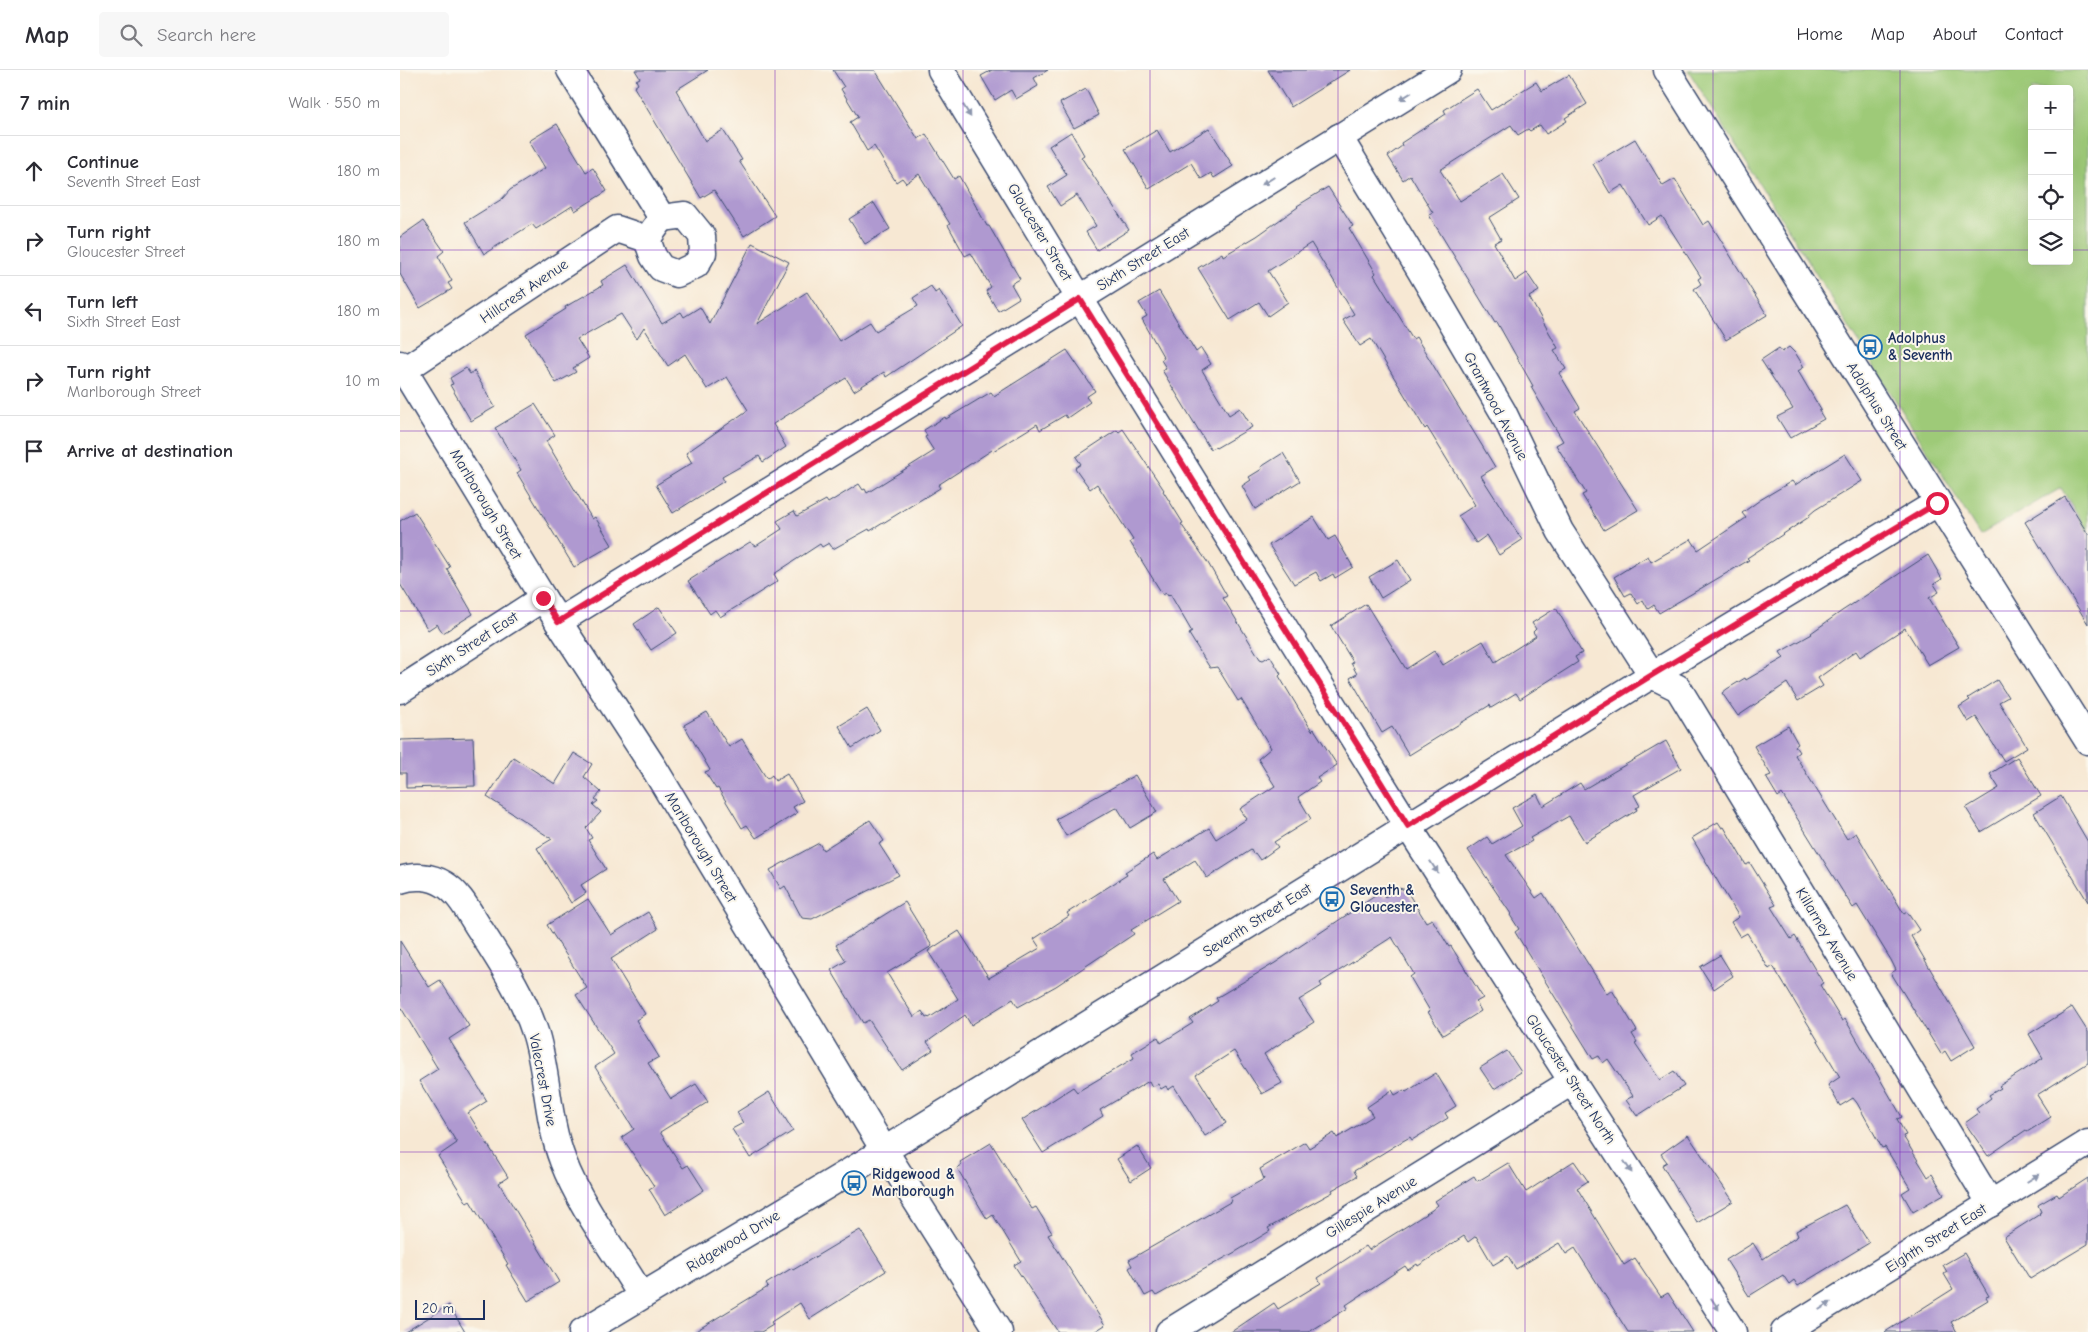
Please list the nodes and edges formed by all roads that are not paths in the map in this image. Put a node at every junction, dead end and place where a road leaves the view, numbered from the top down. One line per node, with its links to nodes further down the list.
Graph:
1 (570, 70): 7 (street, Hillcrest Avenue)
2 (941, 70): 6 (street, Gloucester Street, one-way to 6)
3 (1448, 70): 5 (street, Sixth Street East, one-way to 5)
4 (1667, 70): 8 (street, Adolphus Street)
5 (1339, 137): 6 (street, Sixth Street East, one-way to 6); 11 (street, Grantwood Avenue)
6 (1080, 299): 10 (street, Sixth Street East); 14 (street, Gloucester Street)
7 (402, 367): 9 (street, Marlborough Street)
8 (1937, 503): 11 (street, Seventh Street East); 13 (street, Adolphus Street)
9 (543, 598): 10 (street, Marlborough Street); 12 (street, Sixth Street East)
10 (558, 622): 18 (street, Marlborough Street)
11 (1652, 675): 14 (street, Seventh Street East); 19 (street, Killarney Avenue)
12 (400, 690)
13 (2088, 741)
14 (1408, 826): 16 (street, Gloucester Street North, one-way to 16); 18 (street, Seventh Street East)
15 (400, 880): 20 (street, Valecrest Drive)
16 (1573, 1081): 23 (street, Gillespie Avenue); 24 (street, Gloucester Street North, one-way to 24)
17 (2088, 1143): 19 (street, Eighth Street East, one-way to 17)
18 (884, 1150): 20 (street, Ridgewood Drive); 22 (street, Marlborough Street)
19 (1992, 1204): 25 (street, Eighth Street East, one-way to 19)
20 (641, 1295): 21 (street, Ridgewood Drive)
21 (582, 1332)
22 (999, 1332)
23 (1169, 1332)
24 (1733, 1332)
25 (1784, 1332)

